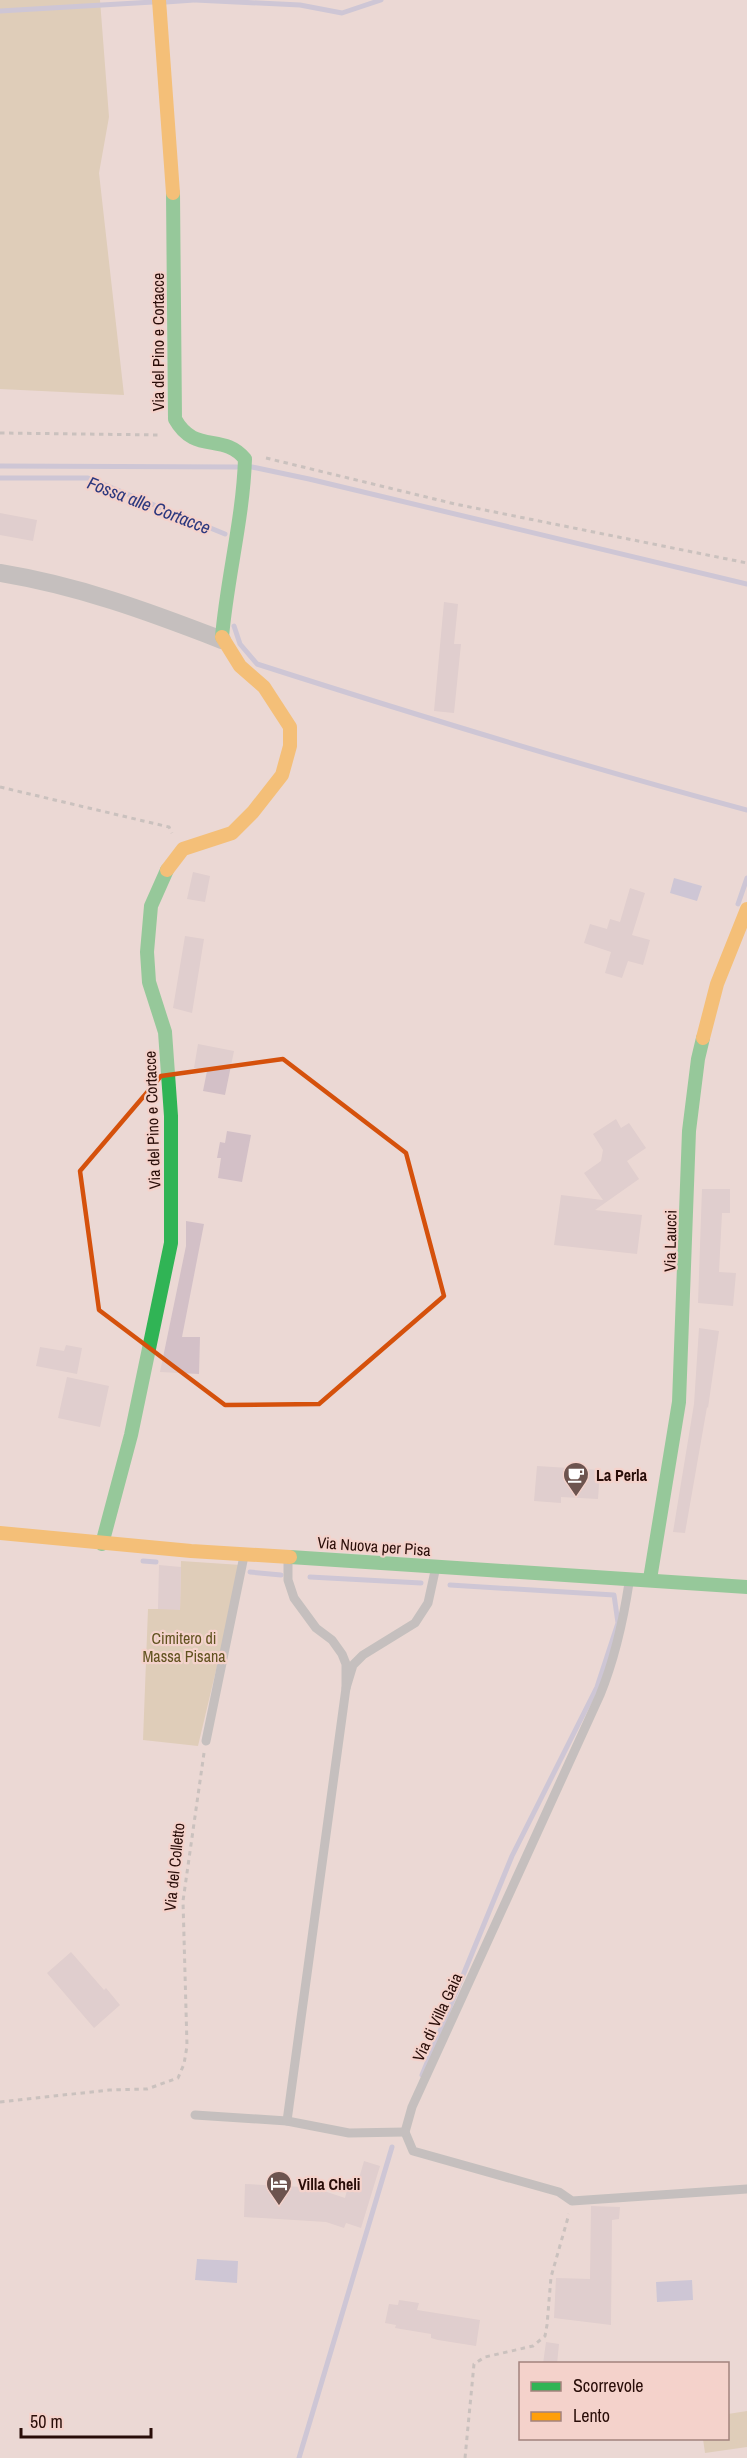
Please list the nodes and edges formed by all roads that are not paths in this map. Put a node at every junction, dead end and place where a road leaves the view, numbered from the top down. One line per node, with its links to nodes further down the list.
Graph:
1 (159, 0): 3 (street, Via del Pino e Cortacce)
2 (0, 573): 3 (street)
3 (222, 640): 6 (street, Via del Pino e Cortacce)
4 (747, 909): 11 (street, Via Laucci)
5 (0, 1533): 6 (street, Via Nuova per Pisa)
6 (102, 1544): 7 (street, Via Nuova per Pisa)
7 (244, 1554): 8 (street, Via Nuova per Pisa); 14 (lane)
8 (288, 1557): 9 (street, Via Nuova per Pisa); 13 (lane)
9 (436, 1567): 10 (street, Via Nuova per Pisa); 13 (lane)
10 (629, 1578): 11 (street, Via Nuova per Pisa); 17 (lane, Via di Villa Gaia)
11 (650, 1579): 12 (street, Via Nuova per Pisa)
12 (747, 1587)
13 (346, 1688): 16 (lane)
14 (206, 1741)
15 (195, 2115): 16 (lane)
16 (287, 2121): 17 (lane)
17 (405, 2132): 18 (lane)
18 (747, 2189)

